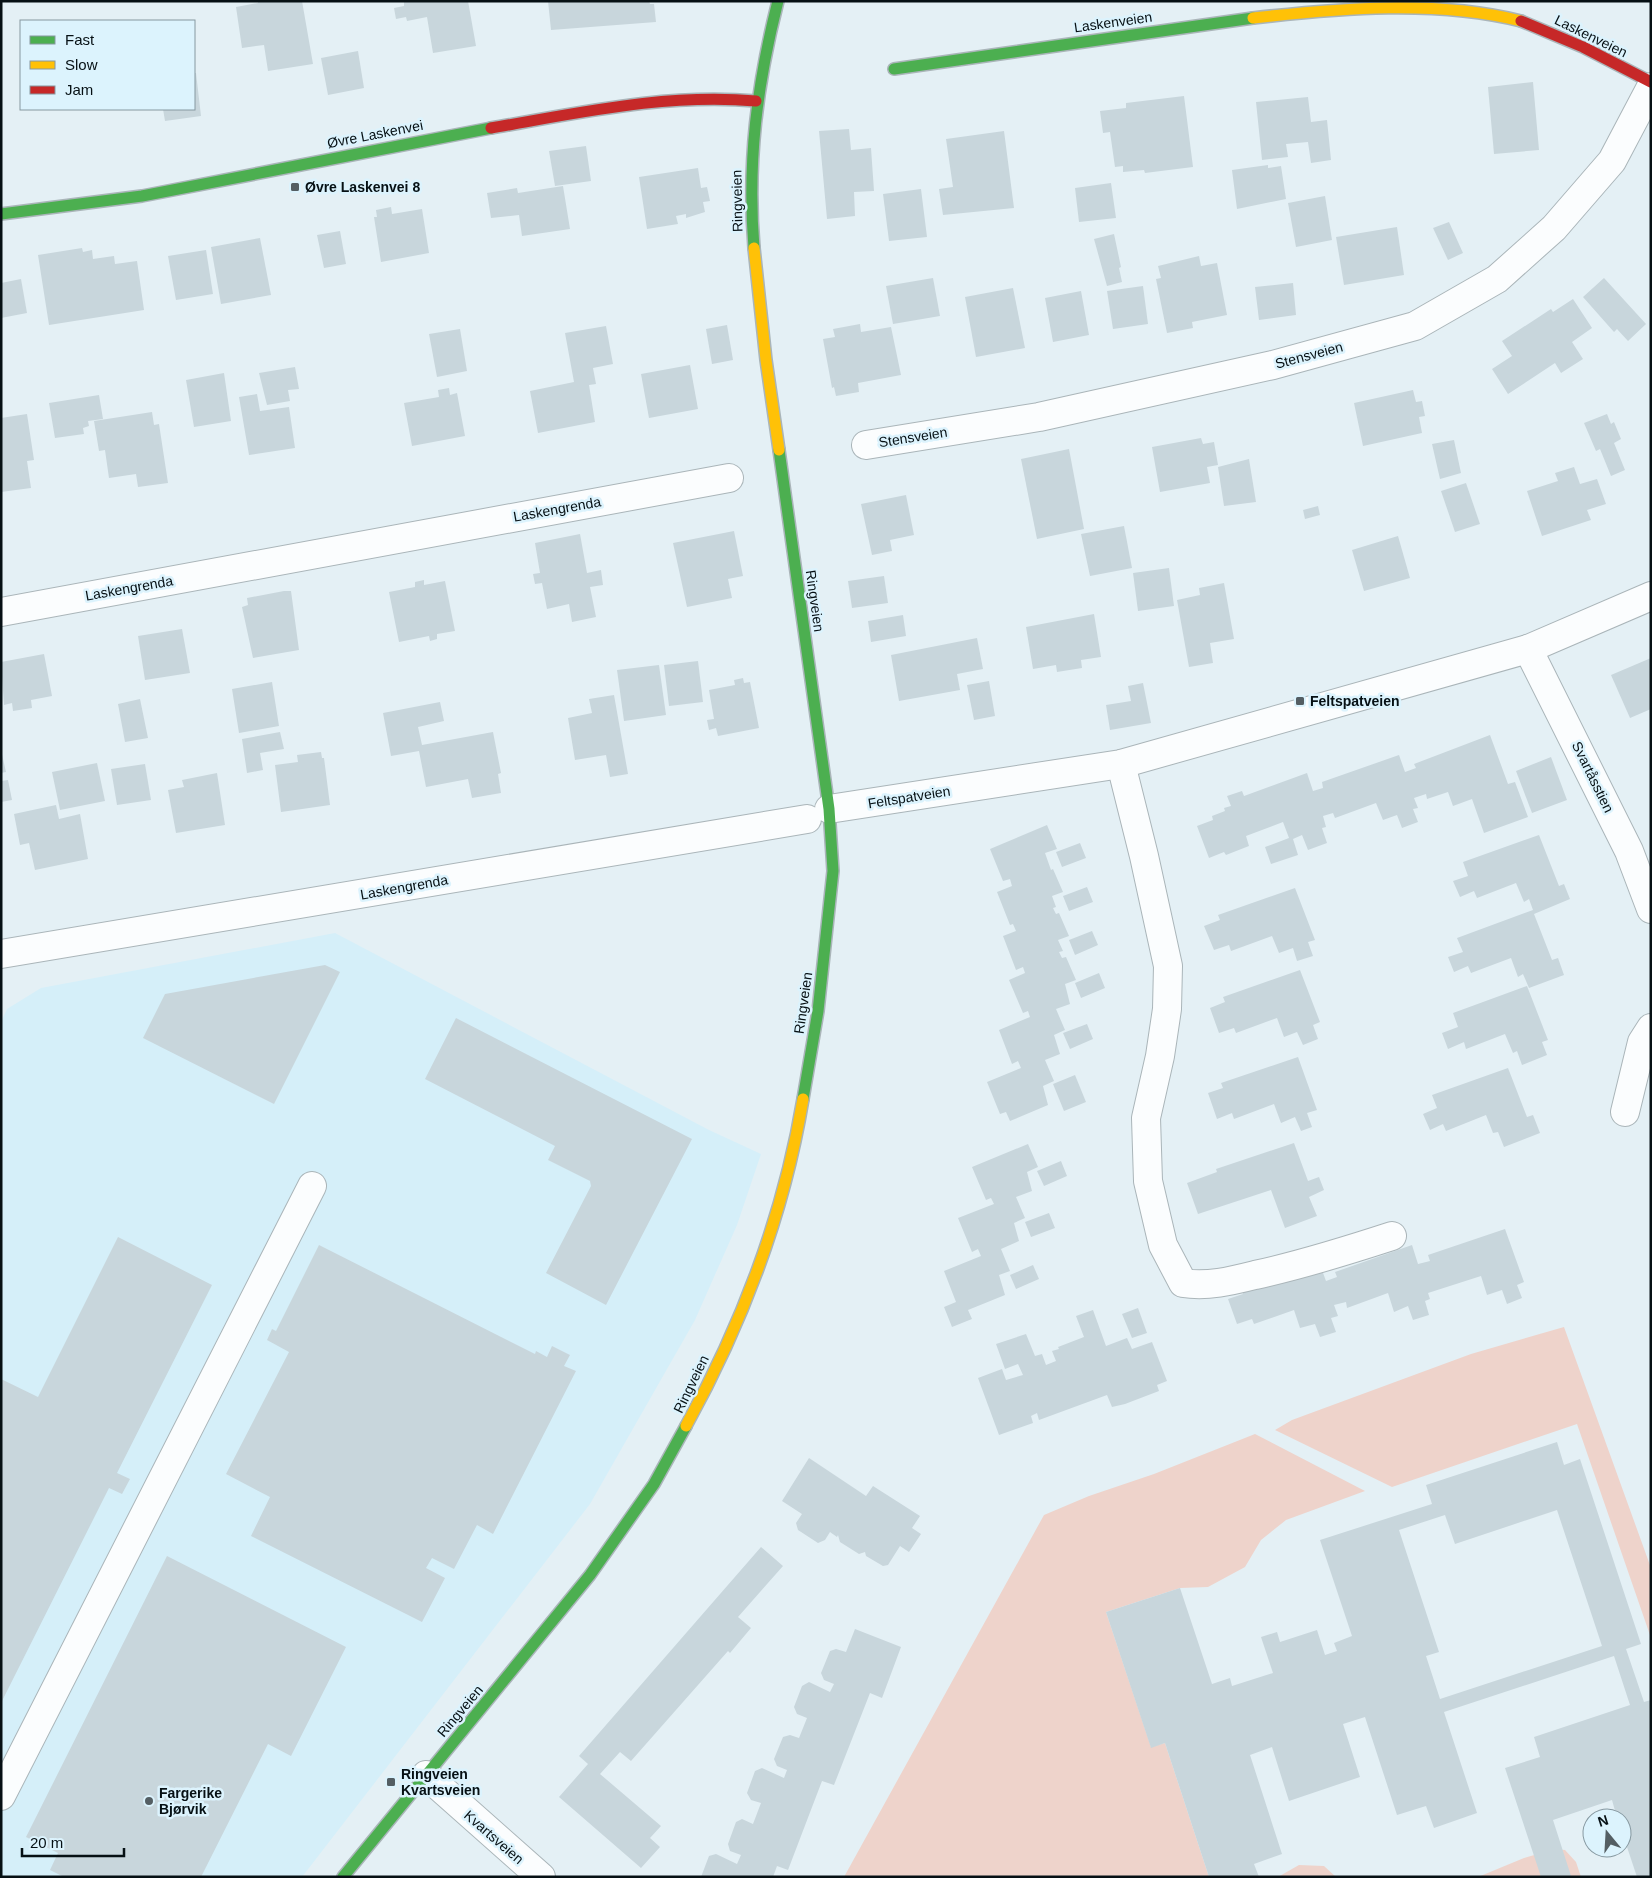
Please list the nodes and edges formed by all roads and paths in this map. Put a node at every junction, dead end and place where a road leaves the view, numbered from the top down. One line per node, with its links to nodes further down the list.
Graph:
1 (778, 1): 6 (main road, Ringveien)
2 (1412, 2): 3 (main road, Laskenveien); 4 (main road, Laskenveien)
3 (894, 69)
4 (1651, 82)
5 (1651, 87): 8 (street, Stensveien)
6 (756, 101): 7 (main road, Øvre Laskenvei); 14 (main road, Ringveien)
7 (1, 214)
8 (866, 445)
9 (729, 478): 11 (street, Laskengrenda)
10 (1651, 596): 12 (street, Feltspatveien)
11 (1, 612)
12 (1528, 649): 13 (street, Feltspatveien); 15 (street, Svartåsstien)
13 (1121, 764): 14 (street, Feltspatveien); 20 (street)
14 (818, 814): 16 (street, Laskengrenda); 21 (main road, Ringveien)
15 (1651, 909)
16 (1, 954)
17 (1651, 1028): 18 (street)
18 (1625, 1112)
19 (312, 1186): 22 (street)
20 (1392, 1236)
21 (426, 1775): 23 (main road, Ringveien); 24 (street, Kvartsveien)
22 (1, 1796)
23 (343, 1877)
24 (541, 1877)

